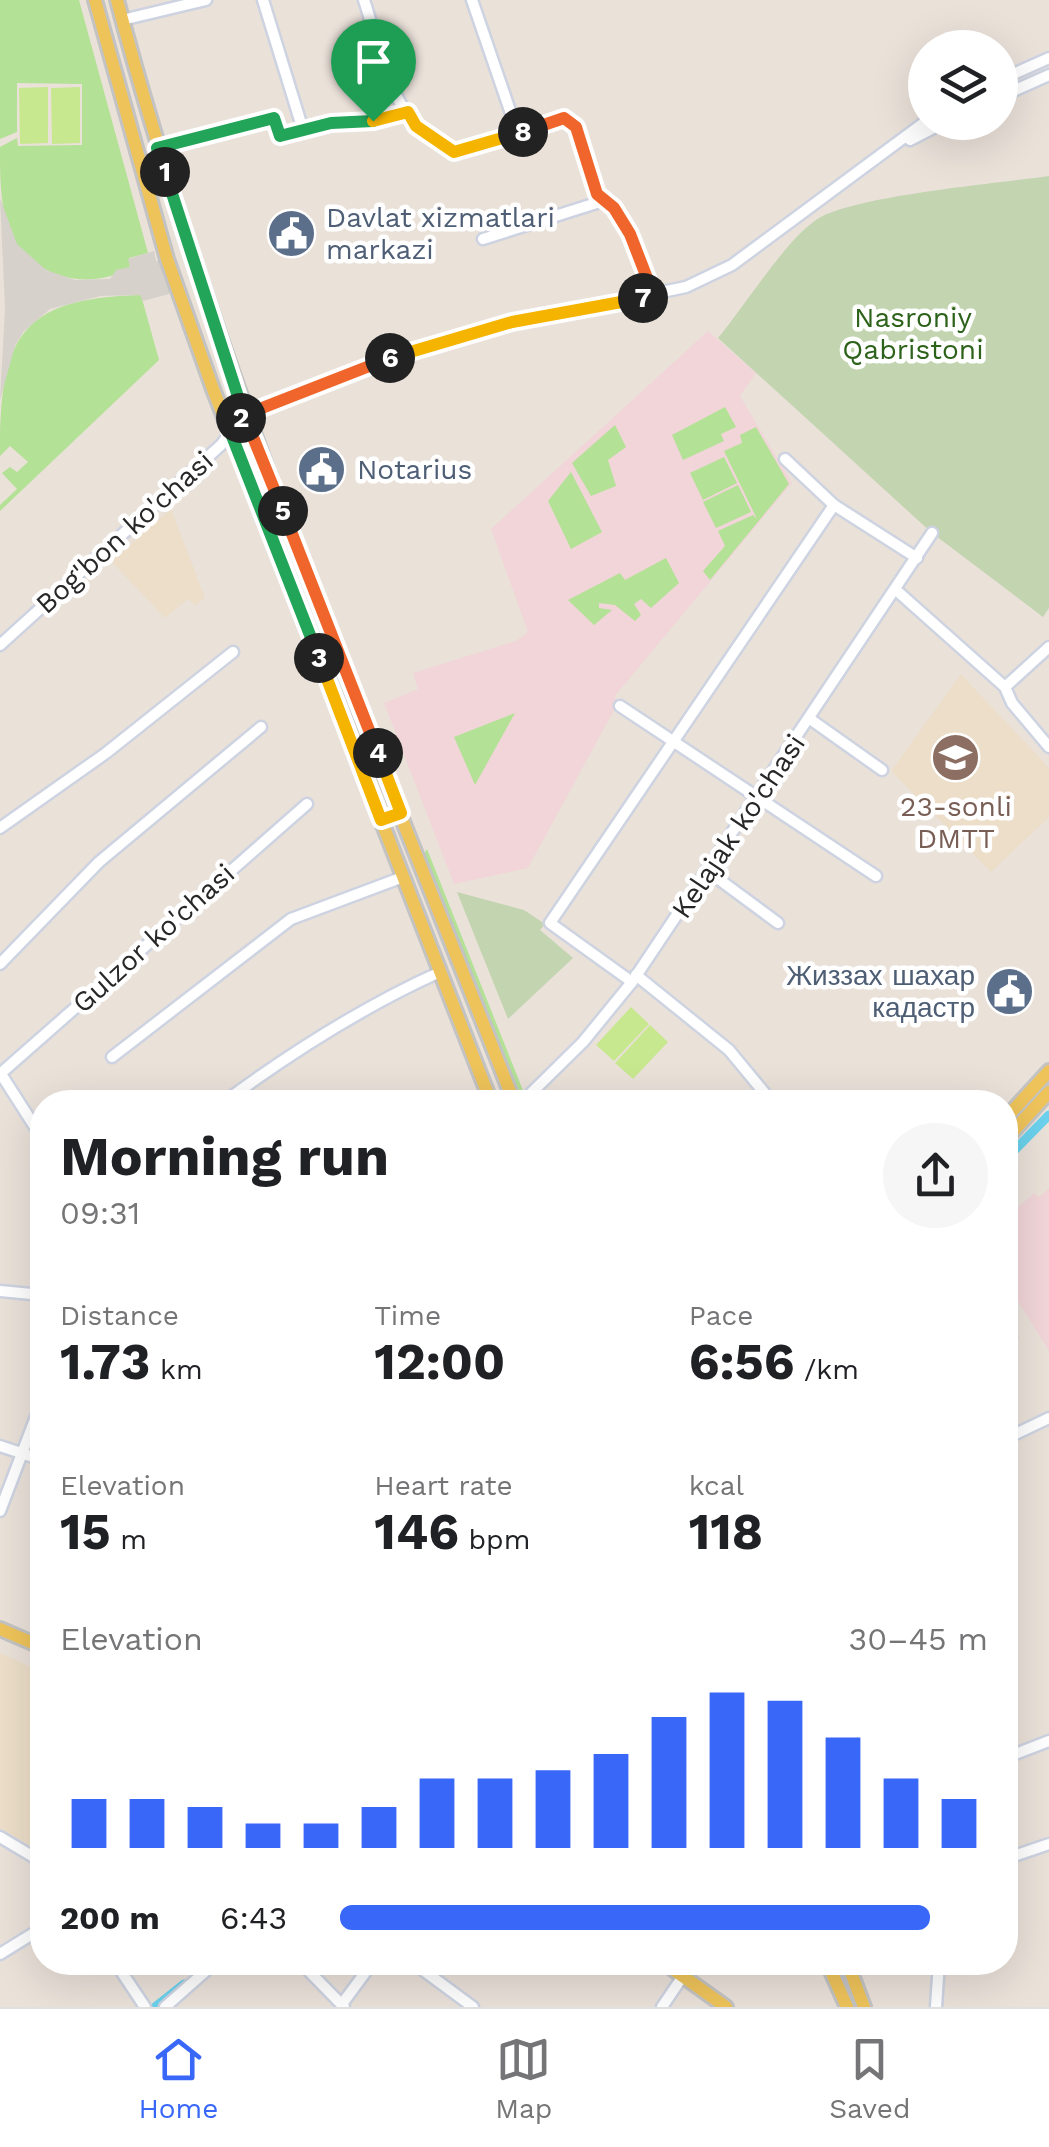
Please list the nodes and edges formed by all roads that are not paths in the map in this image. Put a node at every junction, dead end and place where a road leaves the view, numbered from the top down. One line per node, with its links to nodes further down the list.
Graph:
1 (94, 0): 23 (main road)
2 (117, 0): 7 (main road)
3 (206, 0): 7 (street)
4 (263, 0): 13 (street)
5 (364, 0): 12 (street)
6 (472, 0): 14 (street)
7 (122, 20): 17 (main road)
8 (1049, 58): 9 (street)
9 (1018, 72)
10 (1049, 75): 11 (street)
11 (1018, 89)
12 (408, 112): 13 (street); 14 (street)
13 (304, 130): 17 (street)
14 (518, 134): 19 (street)
15 (908, 135): 18 (street)
16 (909, 140): 18 (street)
17 (157, 148): 22 (main road)
18 (886, 151): 21 (street)
19 (606, 200): 20 (street); 21 (street)
20 (483, 238)
21 (654, 296): 22 (street)
22 (244, 415): 23 (street, Bog'bon ko'chasi); 41 (main road)
23 (230, 431): 29 (street, Bog'bon ko'chasi); 42 (main road)
24 (786, 459): 25 (street)
25 (834, 505): 27 (street); 36 (street)
26 (932, 534): 27 (street, Kelajak ko'chasi)
27 (918, 558): 28 (street, Kelajak ko'chasi)
28 (896, 590): 32 (street); 34 (street, Kelajak ko'chasi)
29 (0, 645)
30 (1049, 646): 32 (street)
31 (233, 652): 43 (street)
32 (1005, 687): 37 (street)
33 (620, 706): 36 (street)
34 (810, 719): 38 (street); 39 (street, Kelajak ko'chasi)
35 (261, 726): 48 (street)
36 (672, 740): 39 (street); 50 (street)
37 (1049, 747)
38 (882, 770)
39 (760, 796): 44 (street, Kelajak ko'chasi); 45 (street)
40 (307, 804): 53 (street, Gulzor ko'chasi)
41 (401, 813): 42 (main road); 56 (main road)
42 (381, 820): 46 (main road)
43 (0, 828)
44 (709, 872): 47 (street); 50 (street, Kelajak ko'chasi)
45 (876, 876)
46 (402, 878): 49 (main road); 51 (street)
47 (778, 924)
48 (0, 964)
49 (440, 972): 54 (street); 55 (main road)
50 (634, 978): 57 (street, Kelajak ko'chasi); 58 (street)
51 (112, 1057)
52 (1049, 1071): 60 (main road)
53 (0, 1074): 61 (street, Gulzor ko'chasi)
54 (242, 1090)
55 (486, 1090)
56 (509, 1090)
57 (534, 1090)
58 (762, 1090)
59 (1049, 1092): 62 (main road)
60 (1018, 1105)
61 (30, 1120)
62 (1018, 1126)
63 (0, 1292): 64 (street)
64 (30, 1294)
65 (1049, 1418): 66 (street)
66 (1018, 1433)
67 (30, 1436): 69 (street)
68 (0, 1446): 69 (street)
69 (24, 1453): 70 (street); 71 (street)
70 (30, 1455)
71 (0, 1510)
72 (0, 1629): 73 (main road)
73 (30, 1643)
74 (1049, 1741): 75 (street)
75 (1018, 1753)
76 (0, 1837): 78 (street)
77 (1049, 1844): 79 (street)
78 (30, 1855)
79 (1018, 1855)
80 (30, 1935): 81 (street)
81 (0, 1954)
82 (124, 1975): 92 (street)
83 (201, 1975): 93 (street)
84 (313, 1975): 91 (street)
85 (364, 1975): 91 (street)
86 (430, 1975): 94 (street)
87 (834, 1975): 97 (main road)
88 (852, 1975): 98 (main road)
89 (938, 1975): 99 (street)
90 (683, 1976): 95 (street); 96 (main road)
91 (343, 2006)
92 (145, 2007)
93 (165, 2007)
94 (473, 2007)
95 (662, 2007)
96 (726, 2007)
97 (848, 2007)
98 (864, 2007)
99 (936, 2007)

